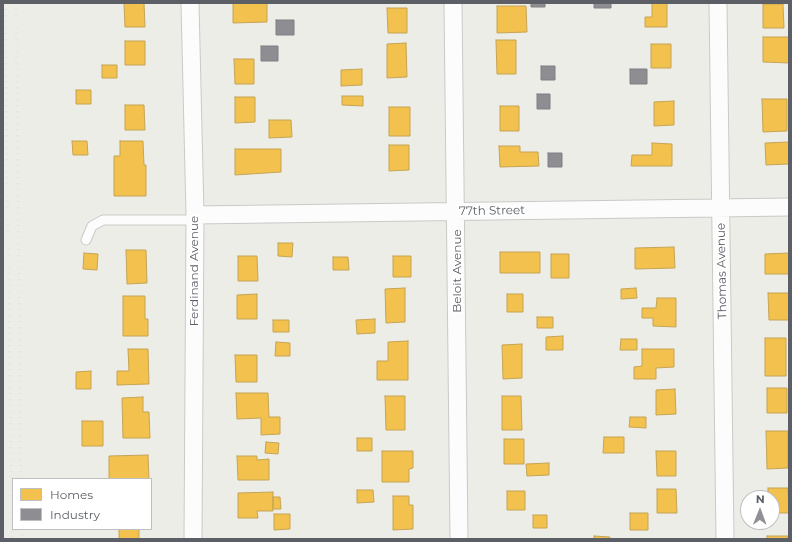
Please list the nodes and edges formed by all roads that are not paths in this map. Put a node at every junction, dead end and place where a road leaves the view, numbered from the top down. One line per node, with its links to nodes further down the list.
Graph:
1 (190, 3): 7 (street, Ferdinand Avenue)
2 (453, 3): 6 (street, Beloit Avenue)
3 (718, 3): 5 (street, Thomas Avenue)
4 (789, 207): 5 (street, 77th Street)
5 (722, 208): 6 (street, 77th Street); 11 (street, Thomas Avenue)
6 (456, 212): 7 (street, 77th Street); 10 (street, Beloit Avenue)
7 (195, 217): 8 (lane); 9 (street, Ferdinand Avenue)
8 (86, 240)
9 (193, 539)
10 (459, 539)
11 (725, 539)

